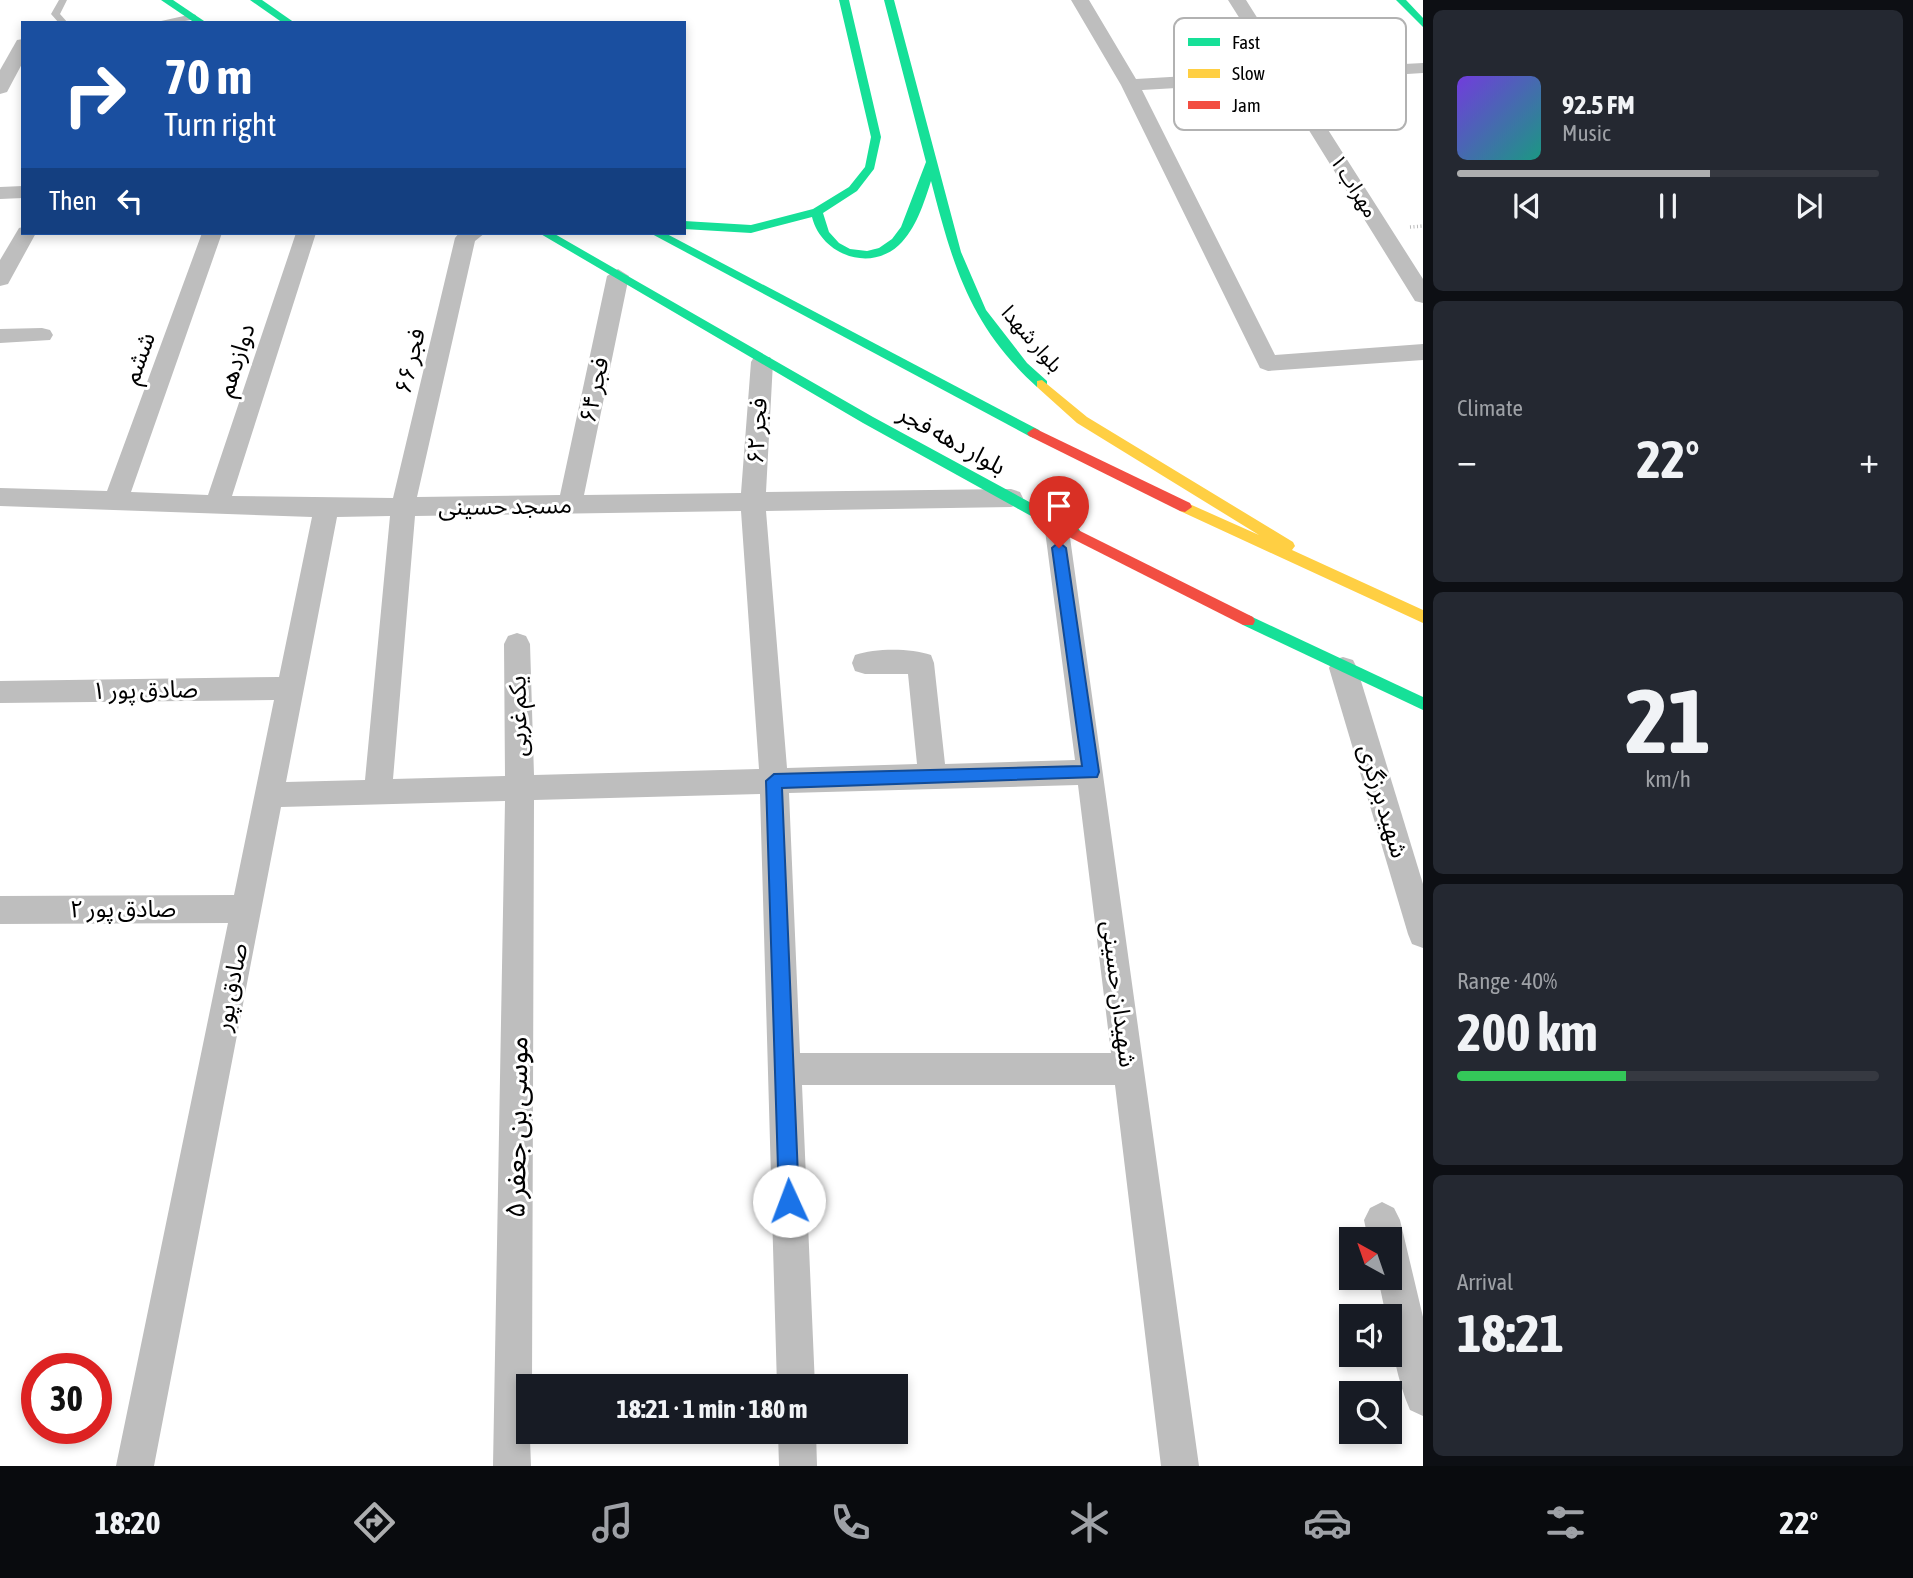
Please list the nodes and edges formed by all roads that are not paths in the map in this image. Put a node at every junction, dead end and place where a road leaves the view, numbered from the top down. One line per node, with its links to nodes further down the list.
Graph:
1 (63, 0): 10 (lane)
2 (166, 0): 9 (street)
3 (255, 0): 11 (street)
4 (844, 0): 20 (street)
5 (889, 0): 17 (street, بلوار شهدا)
6 (1080, 0): 14 (street)
7 (1237, 0): 8 (street, مهراب ۱)
8 (1248, 18)
9 (197, 20)
10 (62, 21)
11 (287, 21)
12 (21, 48): 15 (street)
13 (1174, 82): 14 (street)
14 (1130, 85): 33 (street)
15 (0, 88)
16 (1319, 130): 30 (street, مهراب ۱)
17 (932, 161): 20 (street); 44 (street, بلوار شهدا)
18 (21, 192): 19 (street)
19 (0, 193)
20 (817, 212): 21 (street)
21 (686, 225)
22 (25, 235): 29 (street)
23 (211, 235): 37 (street, ششم)
24 (305, 235): 39 (street, دوازدهم)
25 (471, 235): 41 (street, فجر ۶۶)
26 (548, 235): 28 (street, بلوار دهه فجر)
27 (660, 235): 44 (street, بلوار دهه فجر)
28 (618, 276): 34 (street, بلوار دهه فجر); 40 (street, فجر ۶۴)
29 (0, 279)
30 (1423, 296)
31 (42, 335): 32 (street)
32 (0, 336)
33 (1423, 352)
34 (761, 362): 36 (street, بلوار دهه فجر); 38 (street, فجر ۶۲)
35 (0, 496): 37 (street, مسجد حسینی)
36 (1011, 498): 38 (street, مسجد حسینی); 43 (street, بلوار دهه فجر)
37 (116, 500): 39 (street, مسجد حسینی)
38 (753, 501): 40 (street, مسجد حسینی); 54 (street, فجر ۶۲)
39 (217, 504): 42 (street, مسجد حسینی)
40 (570, 505): 41 (street, مسجد حسینی)
41 (402, 507): 42 (street, مسجد حسینی); 56 (street, فجر ۶۶)
42 (326, 508): 49 (street, صادق پور)
43 (1056, 523): 48 (street, بلوار دهه فجر); 52 (street, شهیدان حسینی)
44 (1361, 591): 45 (street, بلوار دهه فجر)
45 (1423, 617)
46 (517, 644): 55 (street, یکم غربی)
47 (865, 663): 53 (street)
48 (1343, 668): 51 (street, بلوار دهه فجر); 60 (street, شهید برزگری)
49 (290, 688): 50 (street, صادق پور ۱); 57 (street, صادق پور)
50 (0, 692)
51 (1423, 705)
52 (1091, 772): 53 (street); 62 (street, شهیدان حسینی)
53 (932, 777): 54 (street)
54 (774, 781): 55 (street); 61 (street, فجر ۶۲)
55 (520, 789): 56 (street); 68 (street, موسی بن جعفر ۵)
56 (378, 792): 57 (street)
57 (269, 795): 58 (street, صادق پور)
58 (246, 909): 59 (street, صادق پور ۲); 67 (street, صادق پور)
59 (0, 910)
60 (1423, 934)
61 (784, 1069): 62 (street); 64 (street, فجر ۶۲)
62 (1129, 1069): 70 (street, شهیدان حسینی)
63 (1398, 1290): 65 (street)
64 (796, 1374)
65 (1423, 1397)
66 (797, 1444): 69 (street)
67 (135, 1466)
68 (512, 1466)
69 (798, 1466)
70 (1180, 1466)

